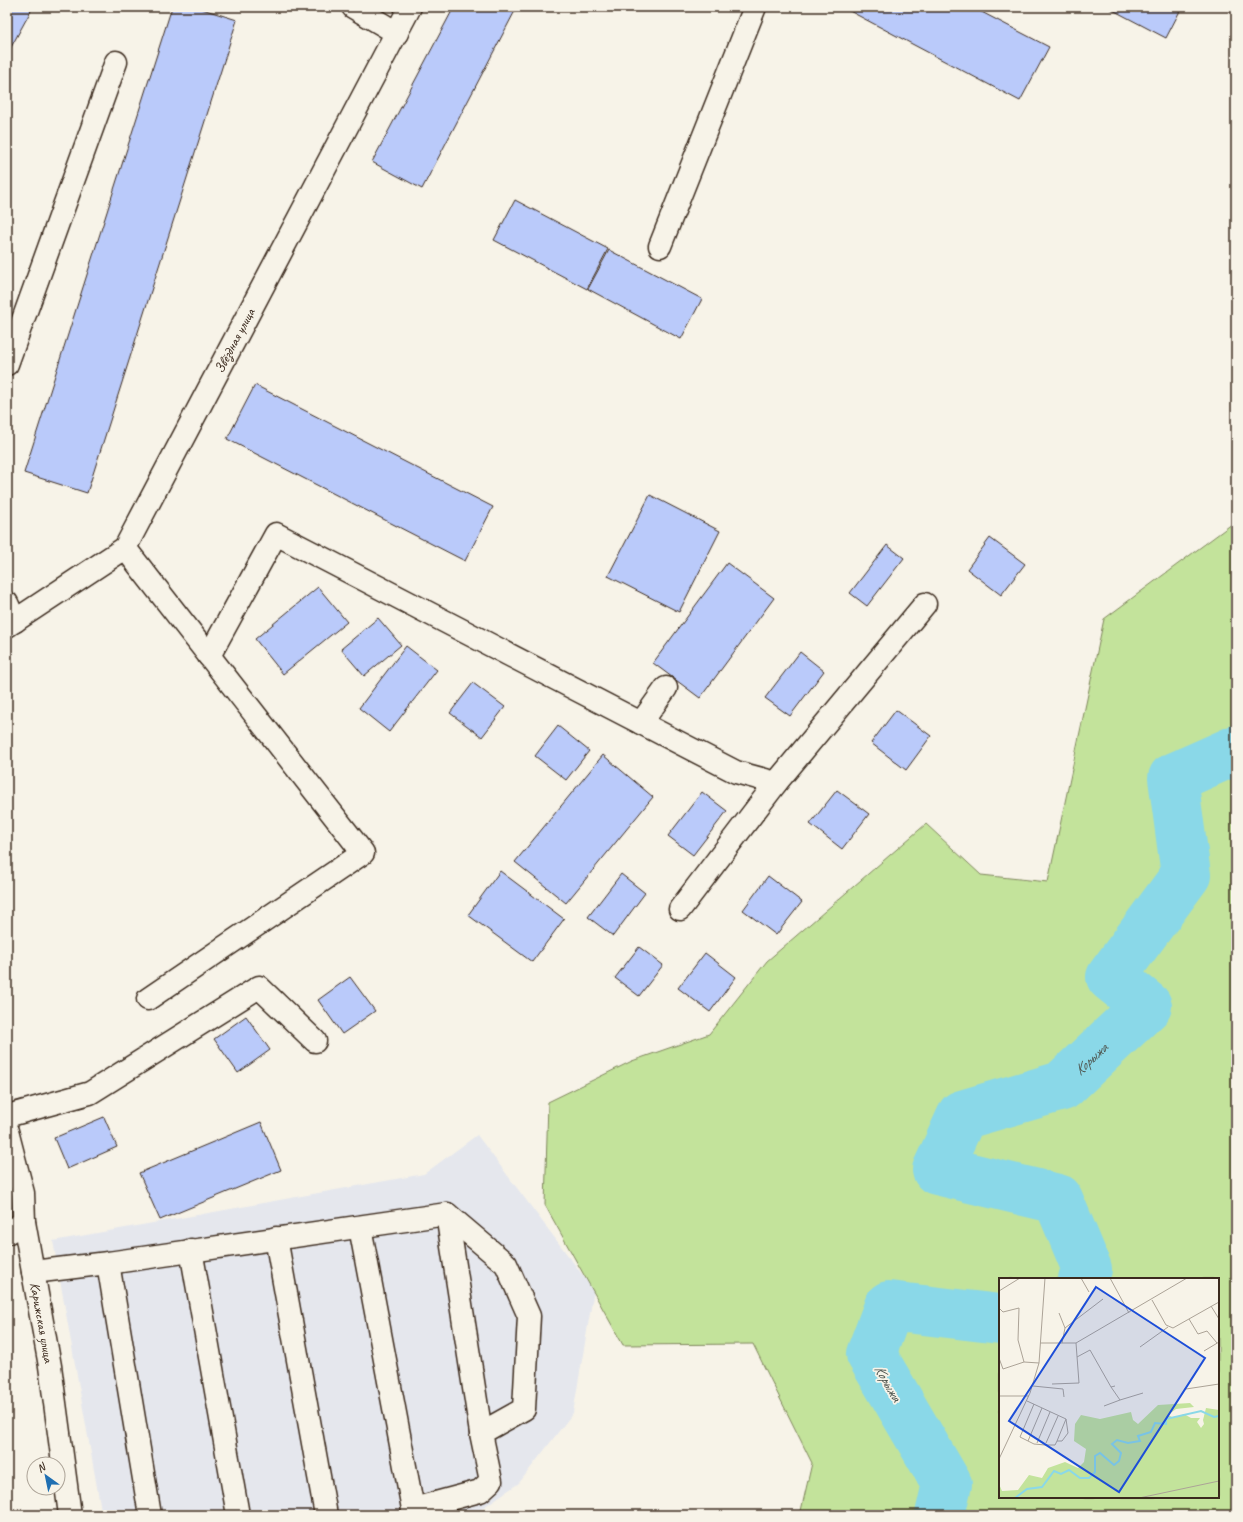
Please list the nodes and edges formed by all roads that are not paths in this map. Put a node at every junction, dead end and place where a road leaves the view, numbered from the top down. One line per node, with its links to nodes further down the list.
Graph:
1 (353, 7): 4 (street)
2 (410, 7): 4 (street, Звёздная улица)
3 (755, 7): 6 (street)
4 (397, 33): 8 (street, Звёздная улица)
5 (116, 62): 7 (street)
6 (660, 246)
7 (7, 364)
8 (125, 548): 10 (street, Звёздная улица); 11 (street)
9 (924, 604): 14 (street)
10 (10, 617)
11 (209, 656): 13 (street); 16 (street)
12 (666, 688): 13 (street)
13 (641, 723): 14 (street)
14 (776, 783): 15 (street)
15 (680, 909)
16 (148, 1000)
17 (315, 1041): 18 (street)
18 (7, 1116)
19 (7, 1131): 22 (street, Карижская улица)
20 (447, 1214): 21 (street); 27 (street); 27 (street)
21 (360, 1227): 23 (street); 28 (street)
22 (16, 1228): 26 (street, Карижская улица)
23 (276, 1238): 24 (street); 32 (street)
24 (190, 1250): 25 (street); 31 (street)
25 (108, 1263): 26 (street); 30 (street)
26 (33, 1272): 29 (street, Карижская улица)
27 (481, 1433): 28 (street)
28 (412, 1512)
29 (70, 1515)
30 (150, 1515)
31 (238, 1515)
32 (326, 1515)

